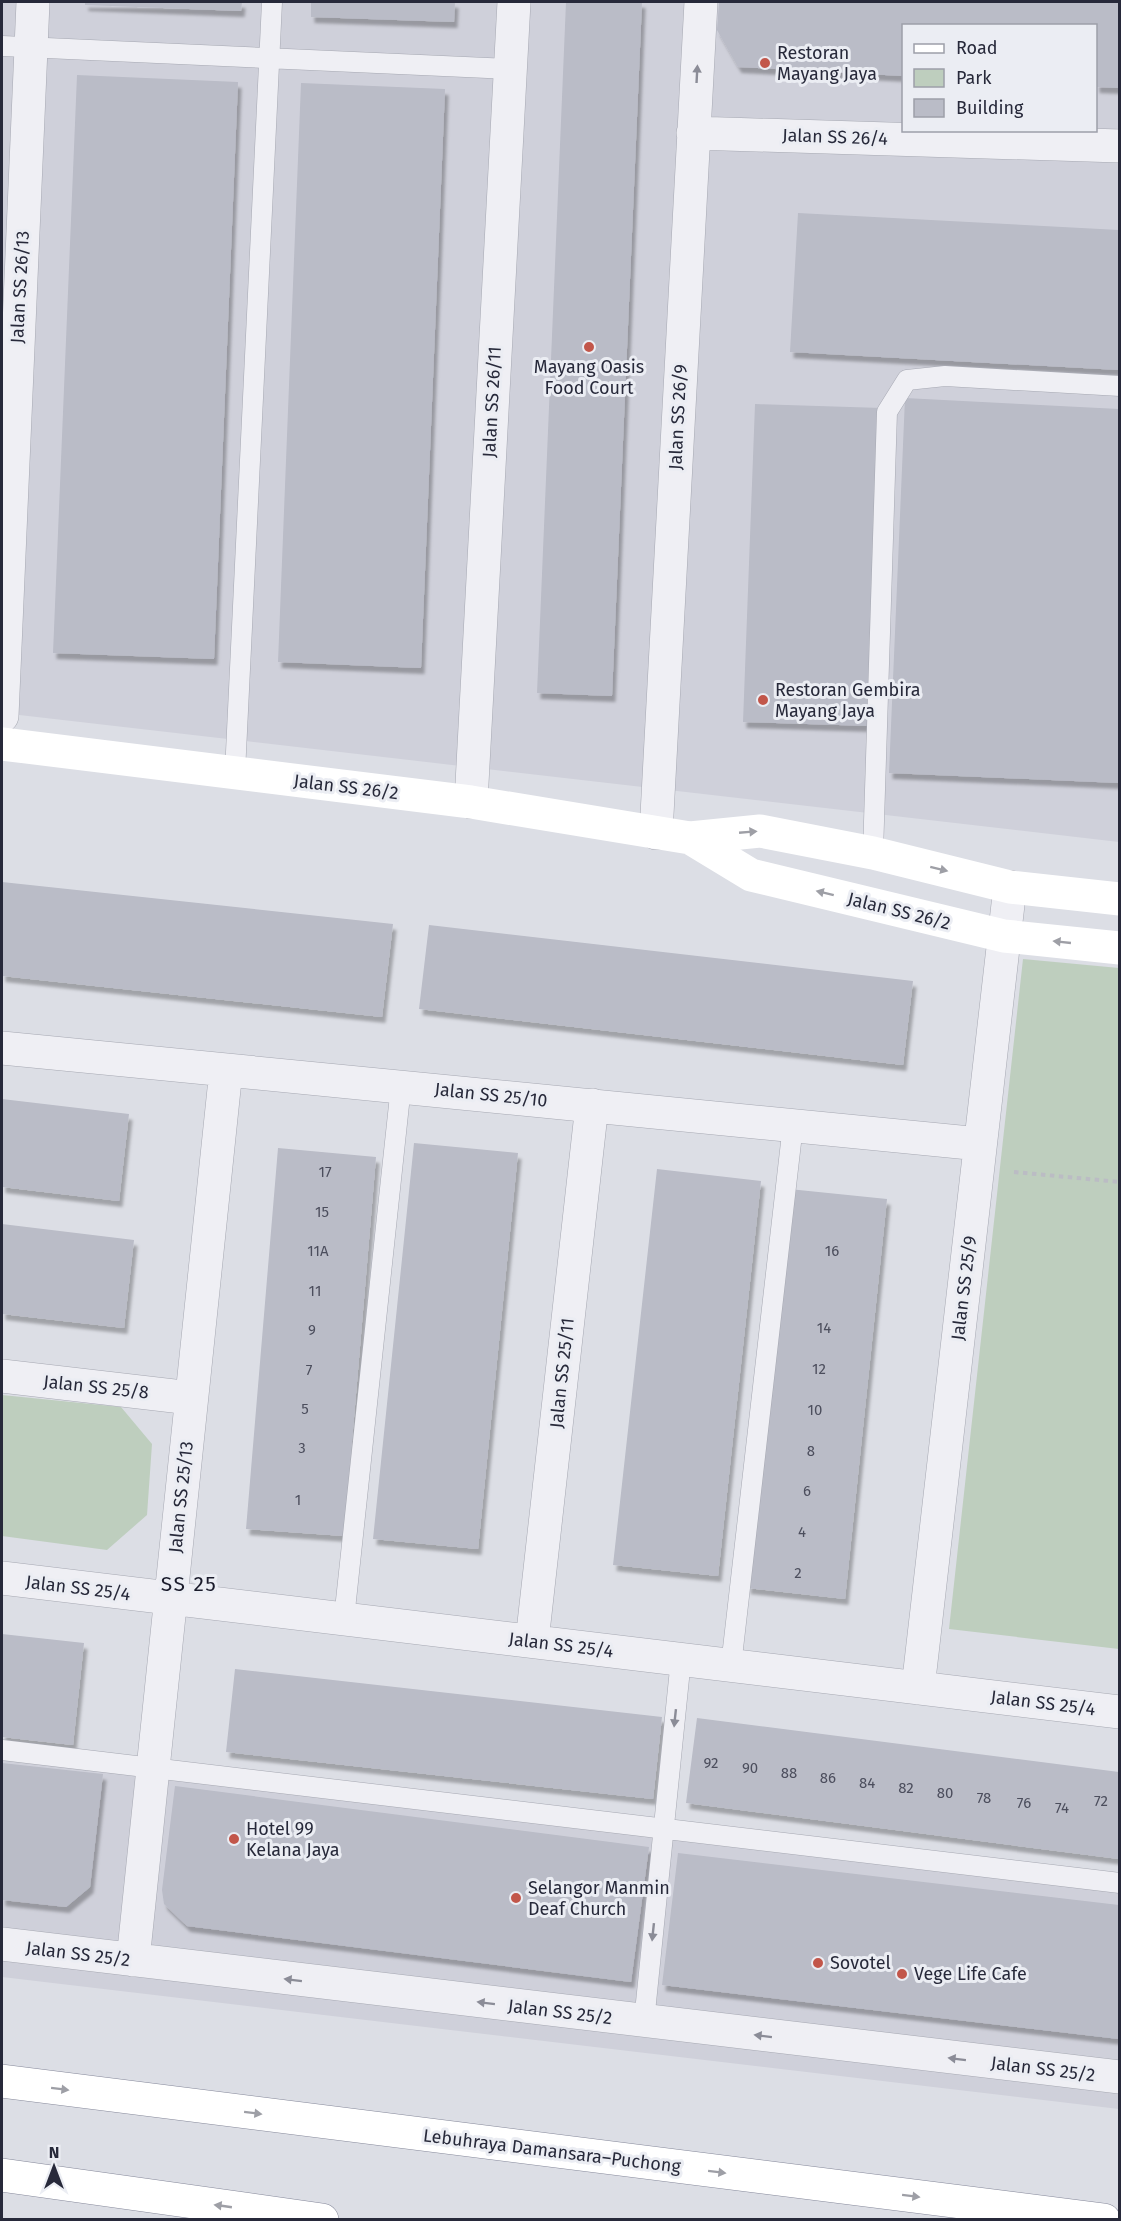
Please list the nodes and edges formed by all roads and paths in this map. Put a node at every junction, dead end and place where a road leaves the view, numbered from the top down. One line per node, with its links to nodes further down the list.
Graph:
1 (33, 2): 5 (street, Jalan SS 26/13)
2 (272, 2): 6 (lane)
3 (514, 2): 7 (street, Jalan SS 26/11)
4 (701, 2): 8 (street, Jalan SS 26/9, one-way to 4)
5 (16, 47): 6 (lane); 11 (street, Jalan SS 26/13)
6 (269, 58): 7 (lane); 13 (lane)
7 (510, 69): 14 (street, Jalan SS 26/11)
8 (693, 133): 9 (street, Jalan SS 26/4); 15 (street, Jalan SS 26/9)
9 (1119, 146)
10 (1119, 386): 17 (lane)
11 (2, 716)
12 (2, 744): 13 (main road, Jalan SS 26/2)
13 (235, 773): 14 (main road, Jalan SS 26/2)
14 (471, 802): 15 (main road, Jalan SS 26/2)
15 (656, 832): 16 (main road, Jalan SS 26/2)
16 (690, 838): 17 (main road, Jalan SS 26/2, one-way to 17); 20 (main road, Jalan SS 26/2, one-way to 16)
17 (873, 853): 18 (main road, Jalan SS 26/2, one-way to 18)
18 (1010, 887): 19 (main road, Jalan SS 26/2); 20 (street, Jalan SS 25/9)
19 (1119, 898)
20 (1004, 936): 21 (main road, Jalan SS 26/2, one-way to 20); 27 (street, Jalan SS 25/9)
21 (1119, 948)
22 (2, 1048): 23 (street, Jalan SS 25/10)
23 (226, 1070): 24 (street, Jalan SS 25/10); 30 (street, Jalan SS 25/13)
24 (401, 1086): 25 (street, Jalan SS 25/10); 33 (lane)
25 (592, 1105): 26 (street, Jalan SS 25/10); 34 (street, Jalan SS 25/11)
26 (793, 1125): 27 (street, Jalan SS 25/10); 36 (lane)
27 (979, 1156): 28 (path); 37 (street, Jalan SS 25/9)
28 (1119, 1182)
29 (2, 1376): 30 (street, Jalan SS 25/8)
30 (191, 1398): 32 (street, Jalan SS 25/13)
31 (2, 1578): 32 (street, Jalan SS 25/4)
32 (170, 1599): 33 (street, Jalan SS 25/4); 40 (street, Jalan SS 25/13)
33 (344, 1619): 34 (street, Jalan SS 25/4)
34 (531, 1641): 35 (street, Jalan SS 25/4)
35 (681, 1659): 36 (street, Jalan SS 25/4); 41 (lane, one-way to 41)
36 (731, 1666): 37 (street, Jalan SS 25/4)
37 (918, 1688): 38 (street, Jalan SS 25/4)
38 (1119, 1712)
39 (2, 1750): 40 (lane)
40 (153, 1768): 41 (lane); 44 (street, Jalan SS 25/13)
41 (664, 1829): 42 (lane); 45 (lane, one-way to 45)
42 (1119, 1883)
43 (2, 1944): 44 (street, Jalan SS 25/2)
44 (133, 1960): 45 (street, Jalan SS 25/2, one-way to 44)
45 (644, 2022): 46 (street, Jalan SS 25/2, one-way to 45)
46 (1119, 2078)
47 (2, 2081): 50 (main road, Lebuhraya Damansara–Puchong, one-way to 50)
48 (2, 2175): 49 (main road, one-way to 48)
49 (322, 2220)
50 (1104, 2220)

